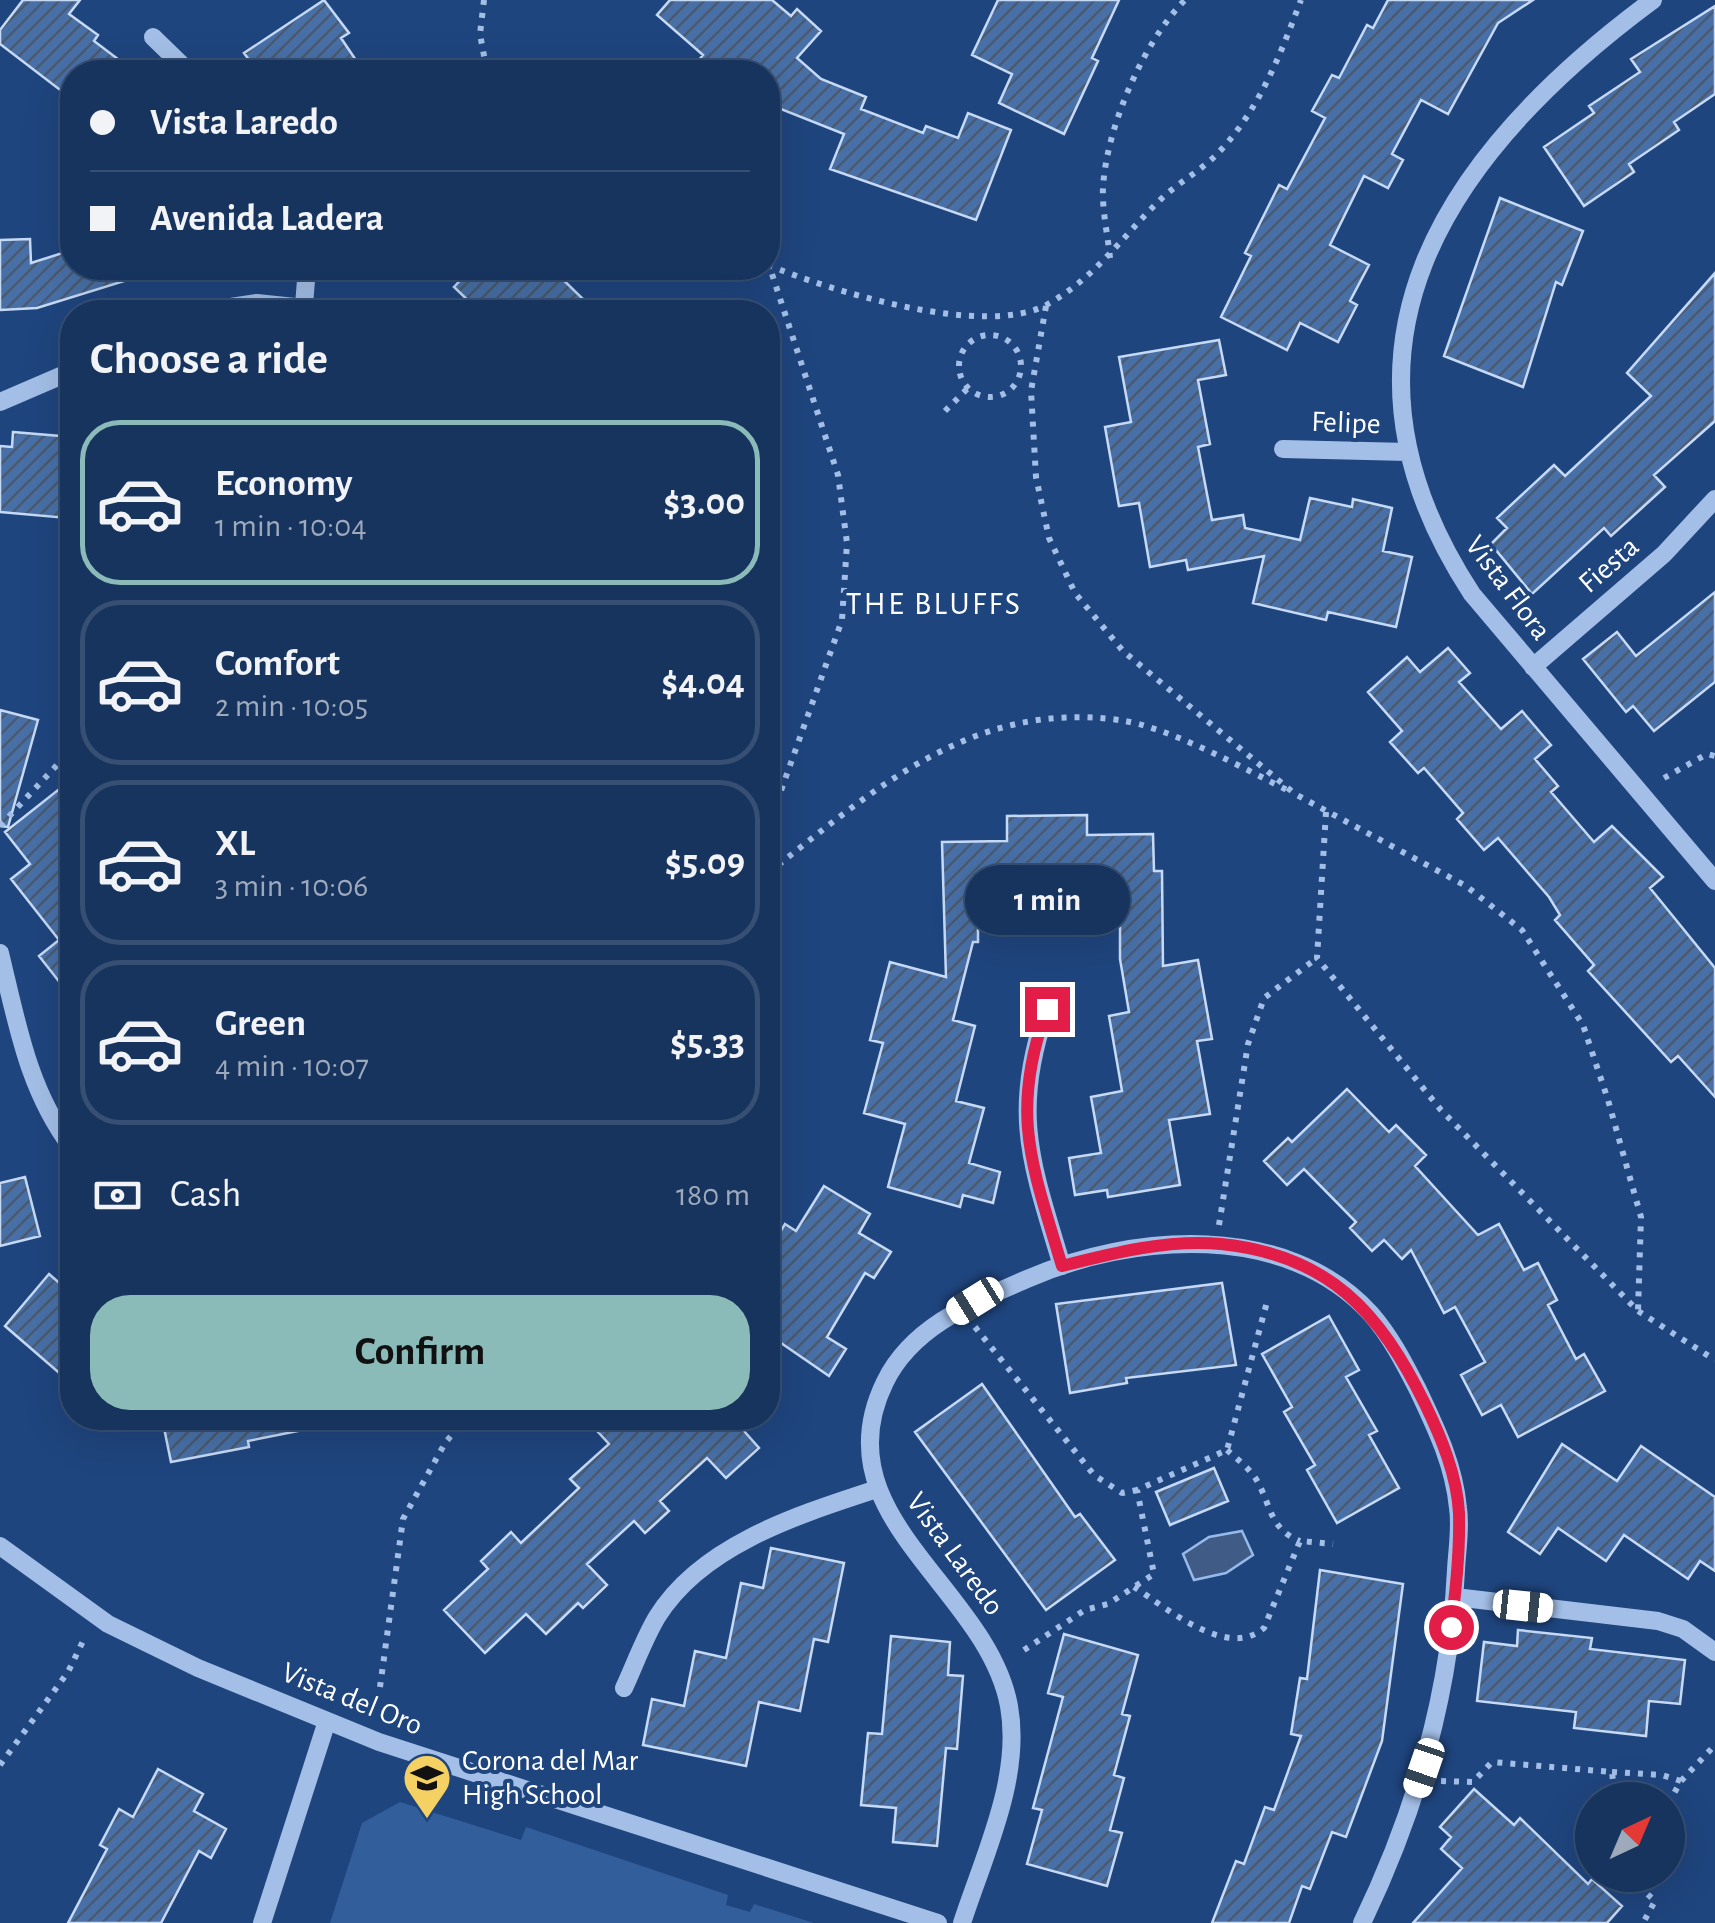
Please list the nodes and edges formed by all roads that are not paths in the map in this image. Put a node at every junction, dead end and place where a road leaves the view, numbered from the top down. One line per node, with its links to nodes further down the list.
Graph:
1 (1652, 0): 7 (street, Vista Flora)
2 (153, 37): 3 (street)
3 (177, 60)
4 (60, 376): 5 (street)
5 (0, 402)
6 (1283, 449): 7 (street, Felipe)
7 (1408, 452): 9 (street, Vista Flora)
8 (1715, 499): 9 (street, Fiesta)
9 (1533, 667): 10 (street, Vista Flora)
10 (1715, 881)
11 (0, 953): 13 (street)
12 (1047, 1009): 14 (street)
13 (60, 1132)
14 (1062, 1266): 15 (street, Vista Laredo); 17 (street, Vista Laredo)
15 (877, 1489): 19 (street); 23 (street, Vista Laredo)
16 (0, 1546): 20 (street, Vista del Oro)
17 (1455, 1598): 18 (street); 24 (street, Vista Laredo)
18 (1715, 1652)
19 (624, 1688)
20 (328, 1721): 21 (street); 22 (street, Vista del Oro)
21 (262, 1923)
22 (938, 1923)
23 (962, 1923)
24 (1362, 1923)

